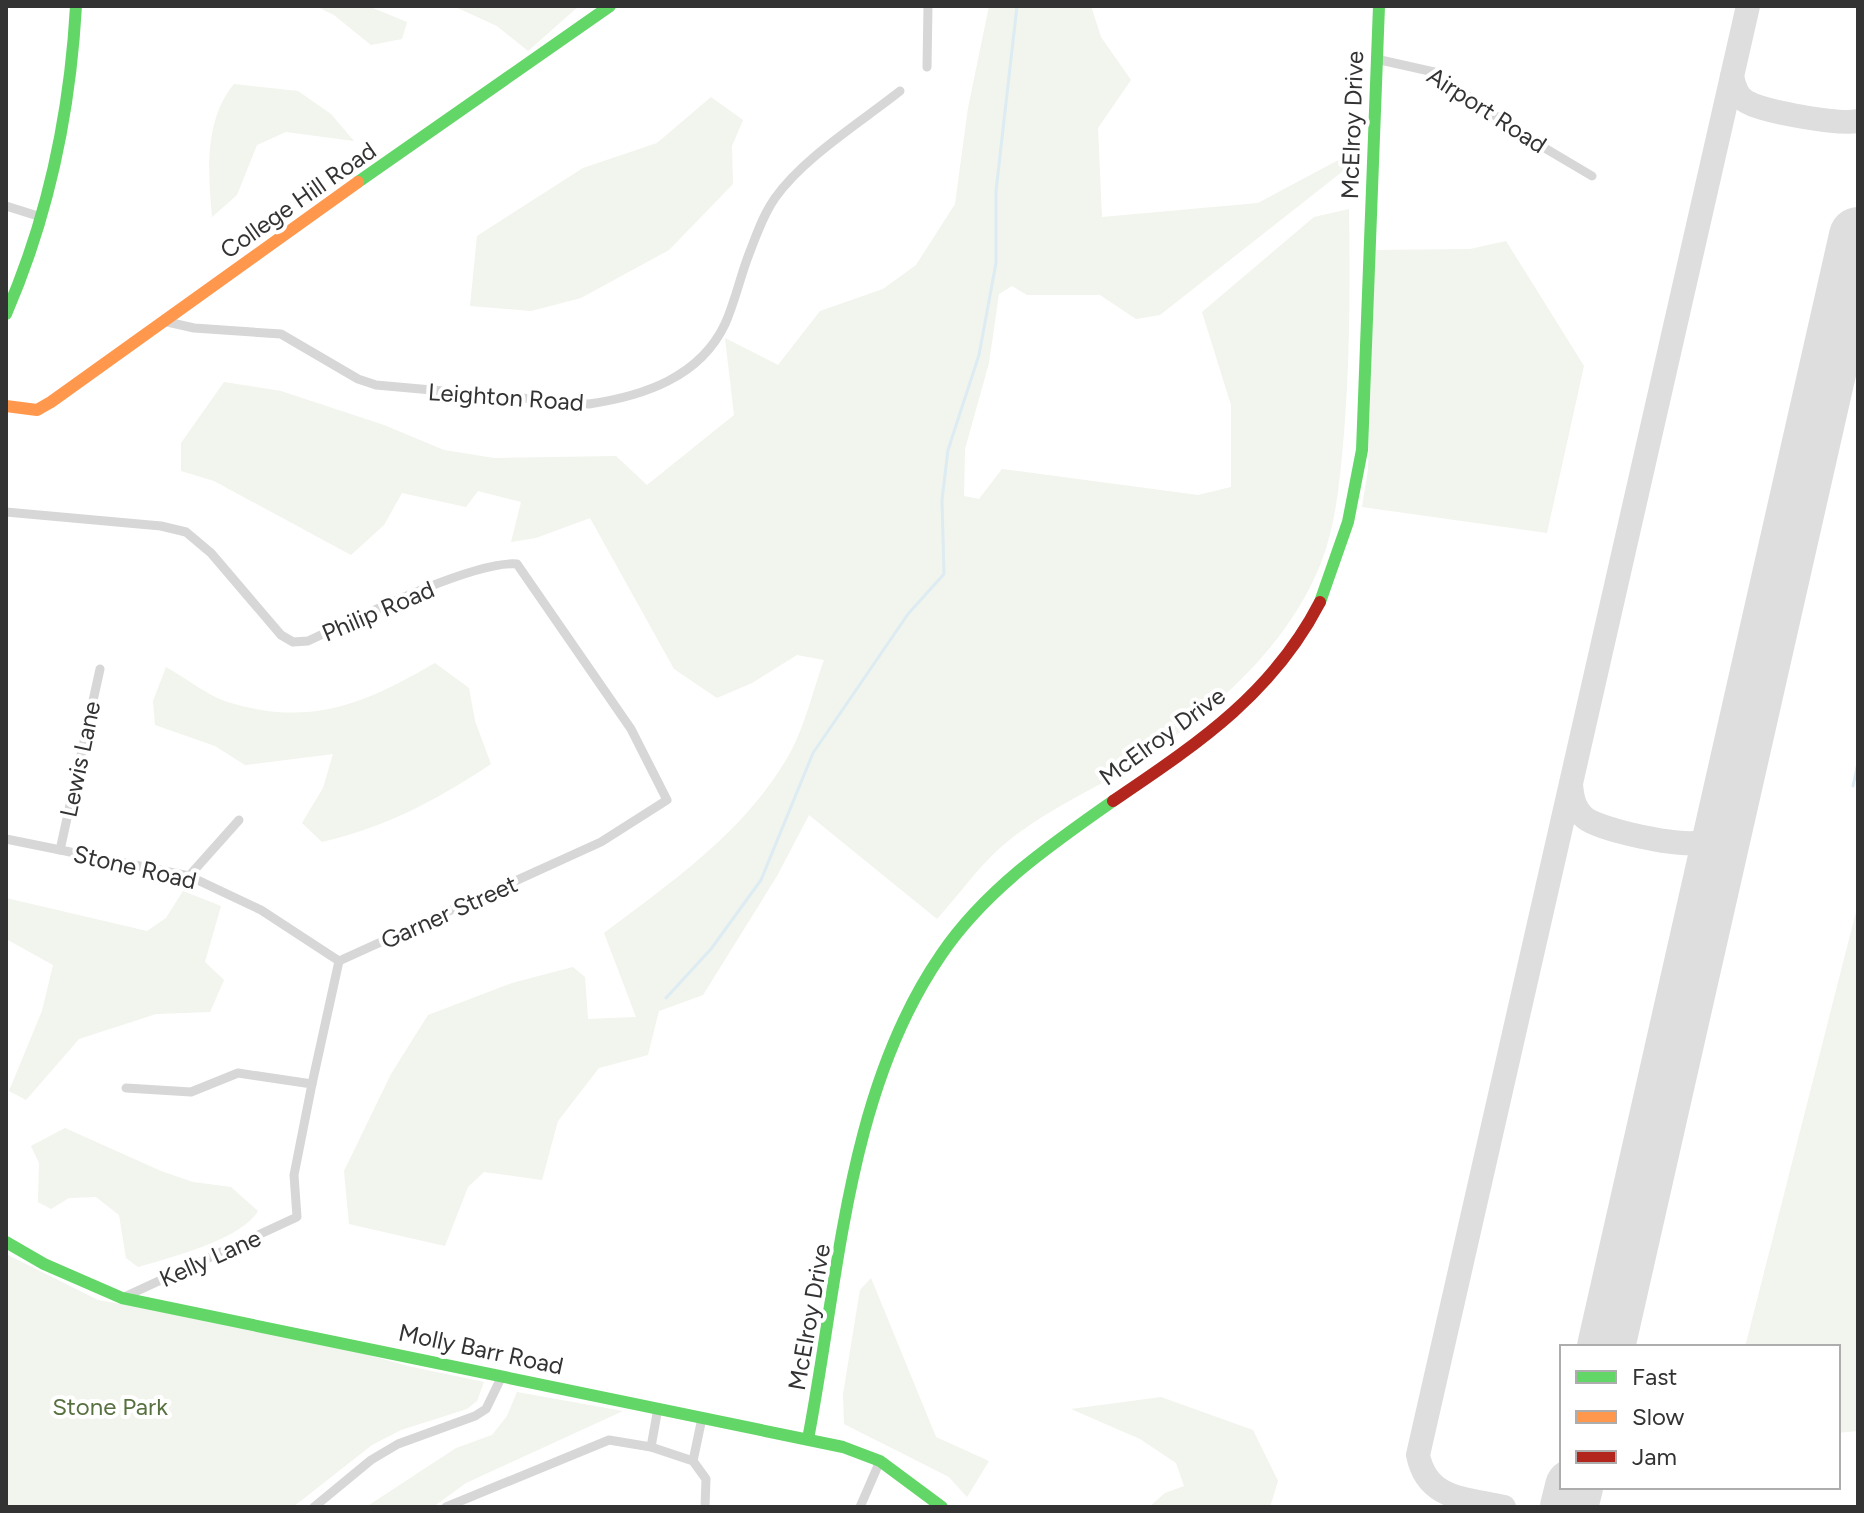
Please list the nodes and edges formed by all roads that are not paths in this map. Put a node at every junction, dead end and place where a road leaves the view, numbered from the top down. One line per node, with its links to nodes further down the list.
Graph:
1 (76, 6): 10 (street)
2 (610, 6): 12 (street, College Hill Road)
3 (928, 6): 6 (street)
4 (1379, 6): 5 (street, McElroy Drive)
5 (1376, 59): 8 (street, Airport Road); 29 (street, McElroy Drive)
6 (927, 67)
7 (900, 91): 12 (street, Leighton Road)
8 (1592, 176)
9 (6, 206): 10 (street)
10 (41, 217): 11 (street)
11 (6, 314)
12 (163, 321): 13 (street, College Hill Road)
13 (7, 406)
14 (6, 512): 16 (street, Philip Road)
15 (100, 669): 19 (street, Lewis Lane)
16 (667, 800): 21 (street, Garner Street)
17 (239, 820): 20 (street)
18 (6, 839): 19 (street, Stone Road)
19 (60, 850): 20 (street, Stone Road)
20 (189, 876): 21 (street, Stone Road)
21 (339, 961): 22 (street)
22 (312, 1084): 23 (street); 25 (street, Kelly Lane)
23 (126, 1088)
24 (6, 1242): 25 (street, Molly Barr Road)
25 (122, 1298): 26 (street, Molly Barr Road)
26 (502, 1376): 27 (street, Molly Barr Road); 33 (street)
27 (658, 1408): 28 (street, Molly Barr Road); 30 (street)
28 (702, 1418): 29 (street, Molly Barr Road); 31 (street)
29 (808, 1439): 32 (street, Molly Barr Road)
30 (651, 1447): 31 (street); 34 (street)
31 (693, 1461): 35 (street)
32 (880, 1461): 36 (street); 37 (street, Molly Barr Road)
33 (314, 1507)
34 (446, 1507)
35 (705, 1507)
36 (860, 1507)
37 (942, 1507)

